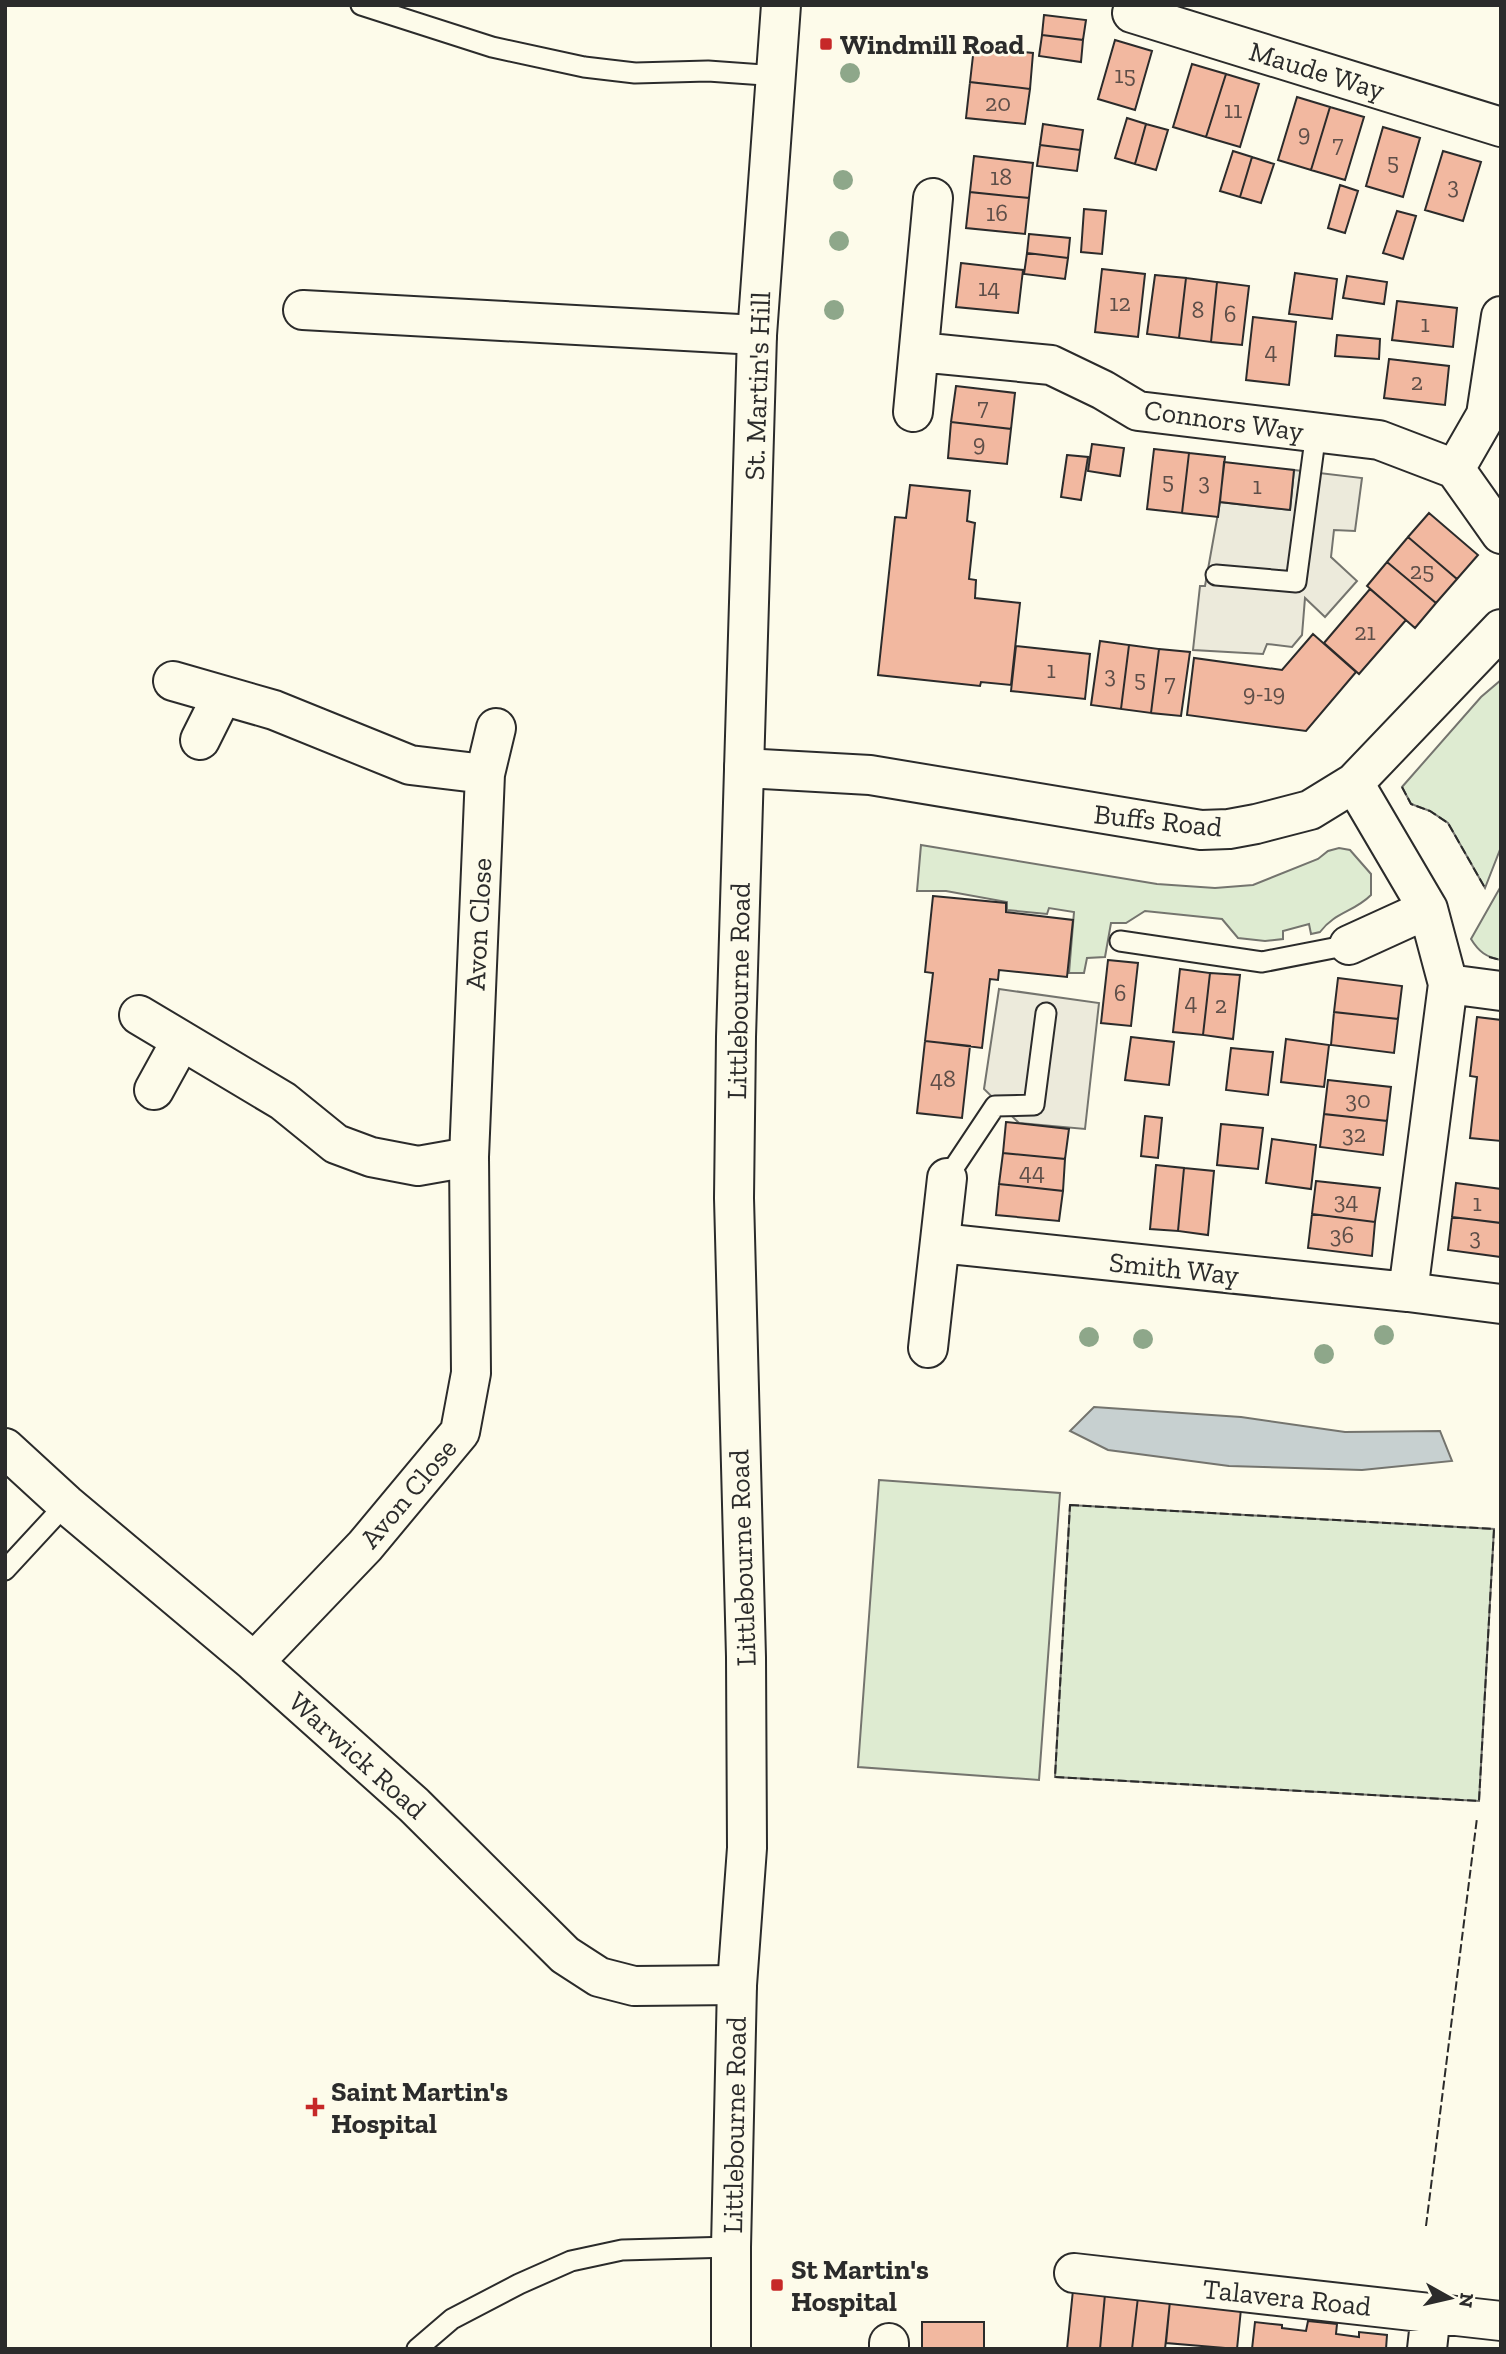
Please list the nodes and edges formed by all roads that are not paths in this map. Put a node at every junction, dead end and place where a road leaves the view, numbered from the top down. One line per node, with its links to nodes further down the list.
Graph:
1 (362, 5): 4 (lane)
2 (781, 5): 4 (street, St. Martin's Hill)
3 (1132, 13): 5 (street, Maude Way)
4 (778, 76): 9 (street, St. Martin's Hill)
5 (1501, 127)
6 (933, 198): 10 (street)
7 (303, 310): 9 (street)
8 (1501, 316): 13 (street)
9 (757, 335): 21 (street, St. Martin's Hill)
10 (919, 352): 11 (street); 12 (street, Connors Way)
11 (913, 412)
12 (1316, 432): 13 (street, Connors Way); 15 (lane)
13 (1455, 470): 14 (street)
14 (1501, 534)
15 (1216, 575)
16 (1501, 629): 23 (street, Buffs Road)
17 (173, 681): 18 (street)
18 (222, 696): 20 (street); 22 (street)
19 (496, 728): 22 (street, Avon Close)
20 (200, 740)
21 (744, 768): 23 (street, Buffs Road); 43 (street, Littlebourne Road)
22 (485, 774): 33 (street, Avon Close)
23 (1354, 783): 24 (street)
24 (1428, 909): 26 (street); 27 (street)
25 (1120, 942): 26 (lane)
26 (1349, 944)
27 (1448, 984): 28 (street); 36 (street)
28 (1501, 991)
29 (1046, 1013): 34 (lane)
30 (138, 1015): 31 (street)
31 (181, 1041): 32 (street); 33 (street)
32 (154, 1090)
33 (469, 1157): 42 (street, Avon Close)
34 (947, 1178): 35 (street)
35 (940, 1243): 36 (street, Smith Way); 38 (street)
36 (1408, 1292): 37 (street, Smith Way)
37 (1501, 1304)
38 (928, 1348)
39 (5, 1448): 40 (street, Warwick Road)
40 (66, 1504): 41 (lane); 42 (street, Warwick Road)
41 (5, 1570)
42 (254, 1662): 43 (street, Warwick Road)
43 (737, 1985): 44 (street, Littlebourne Road)
44 (731, 2247): 48 (lane); 49 (street, Littlebourne Road)
45 (1074, 2273): 47 (street, Talavera Road)
46 (1501, 2321): 47 (street, Talavera Road)
47 (1429, 2331)
48 (417, 2349)
49 (731, 2349)

